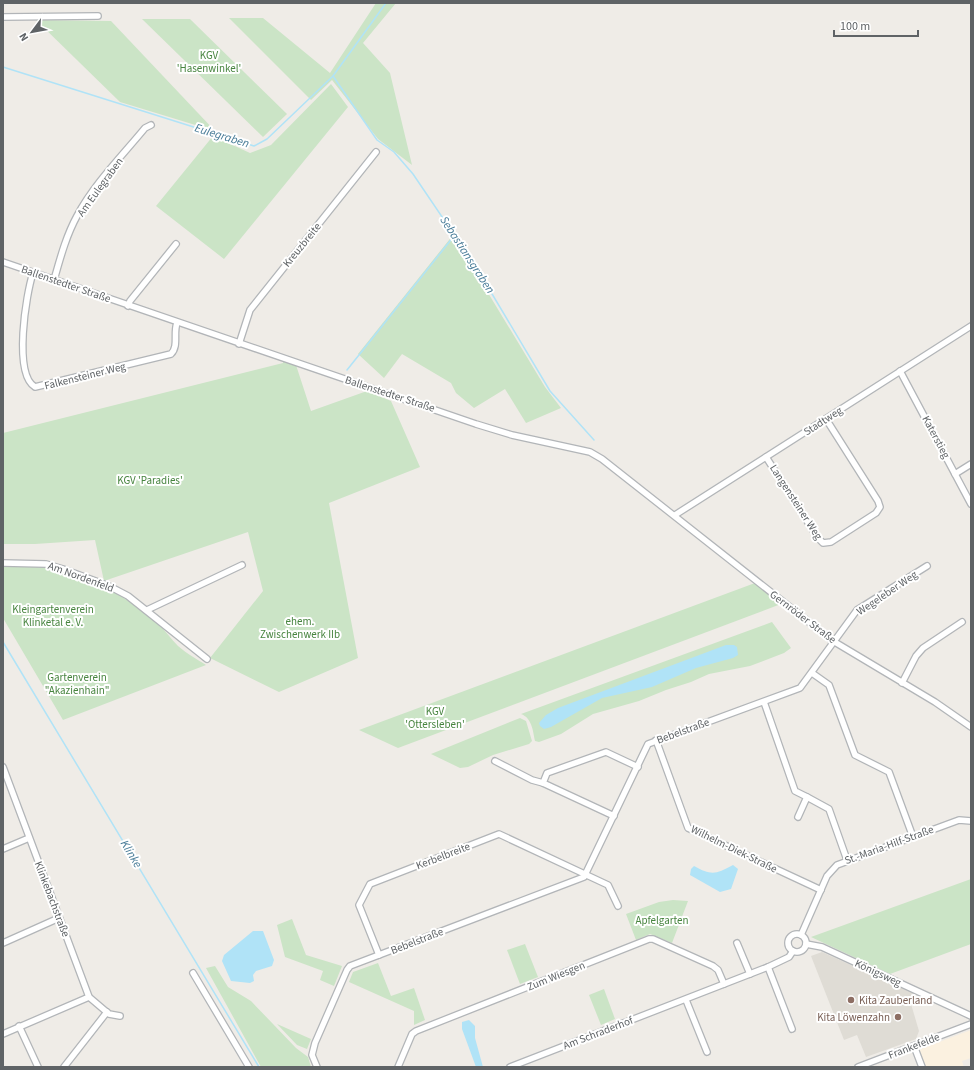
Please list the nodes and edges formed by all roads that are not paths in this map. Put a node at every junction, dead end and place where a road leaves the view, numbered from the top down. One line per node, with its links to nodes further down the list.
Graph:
1 (98, 16): 2 (street)
2 (3, 18)
3 (151, 126): 8 (street, Am Eulegraben)
4 (376, 152): 12 (street, Kreuzbreite)
5 (176, 244): 9 (street)
6 (3, 262): 7 (street, Ballenstedter Straße)
7 (33, 273): 8 (street, Ballenstedter Straße); 10 (street, Falkensteiner Weg)
8 (54, 280): 9 (street, Ballenstedter Straße)
9 (128, 306): 10 (street, Ballenstedter Straße)
10 (177, 323): 12 (street, Ballenstedter Straße)
11 (971, 326): 13 (street, Stadtweg)
12 (239, 344): 18 (street, Ballenstedter Straße)
13 (900, 371): 14 (street, Stadtweg); 17 (street, Katerstieg)
14 (826, 419): 15 (street, Stadtweg); 15 (street, Langensteiner Weg)
15 (766, 457): 20 (street, Stadtweg)
16 (971, 464): 17 (street)
17 (955, 474): 19 (street, Katerstieg)
18 (644, 493): 20 (street, Gernröder Straße)
19 (971, 504)
20 (675, 515): 26 (street, Gernröder Straße)
21 (3, 563): 24 (street, Am Nordenfeld)
22 (242, 565): 24 (street)
23 (927, 566): 26 (street, Wegeleber Weg)
24 (147, 610): 27 (street, Am Nordenfeld)
25 (962, 622): 29 (street)
26 (834, 641): 28 (street, Bebelstraße); 29 (street, Gernröder Straße)
27 (207, 659)
28 (812, 673): 30 (street, Bebelstraße); 41 (street)
29 (902, 683): 31 (street, Gernröder Straße)
30 (764, 702): 32 (street, Bebelstraße); 37 (street)
31 (971, 727)
32 (656, 740): 35 (street, Bebelstraße); 46 (street, Wilhelm-Diek-Straße)
33 (495, 760): 36 (street)
34 (3, 767): 42 (street, Klinkebachstraße)
35 (638, 767): 36 (street); 38 (street, Bebelstraße)
36 (543, 783): 38 (street)
37 (807, 797): 39 (street); 44 (street)
38 (614, 816): 45 (street, Bebelstraße)
39 (798, 817)
40 (971, 821): 41 (street, St.-Maria-Hilf-Straße)
41 (913, 836): 44 (street, St.-Maria-Hilf-Straße)
42 (29, 838): 43 (street); 48 (street, Klinkebachstraße)
43 (3, 849)
44 (848, 860): 46 (street, St.-Maria-Hilf-Straße)
45 (586, 875): 47 (street); 54 (street, Bebelstraße); 54 (street, Kerbelbreite)
46 (821, 890): 49 (street, St.-Maria-Hilf-Straße)
47 (618, 906)
48 (59, 918): 50 (street); 59 (street, Klinkebachstraße)
49 (801, 935): 52 (street); 53 (street)
50 (3, 943)
51 (737, 943): 57 (street)
52 (806, 944): 53 (street, Am Schraderhof); 63 (street, Königsweg)
53 (793, 951): 55 (street, Am Schraderhof)
54 (379, 955): 73 (street, Bebelstraße)
55 (768, 967): 57 (street, Am Schraderhof); 66 (street)
56 (193, 973): 72 (street)
57 (750, 974): 58 (street, Am Schraderhof)
58 (724, 984): 60 (street, Am Schraderhof); 74 (street, Zum Wiesgen)
59 (89, 996): 61 (street, Klinkebachstraße); 65 (street)
60 (686, 1000): 69 (street); 75 (street, Am Schraderhof)
61 (107, 1012): 62 (street, Klinkebachstraße); 71 (street)
62 (120, 1016)
63 (971, 1016)
64 (971, 1024): 68 (street, Frankefelde)
65 (19, 1026): 67 (street); 70 (street)
66 (792, 1029)
67 (3, 1034)
68 (914, 1046): 76 (street, Frankefelde); 77 (street)
69 (706, 1052)
70 (38, 1067)
71 (64, 1067)
72 (249, 1067)
73 (317, 1067)
74 (398, 1067)
75 (510, 1067)
76 (858, 1067)
77 (922, 1067)

